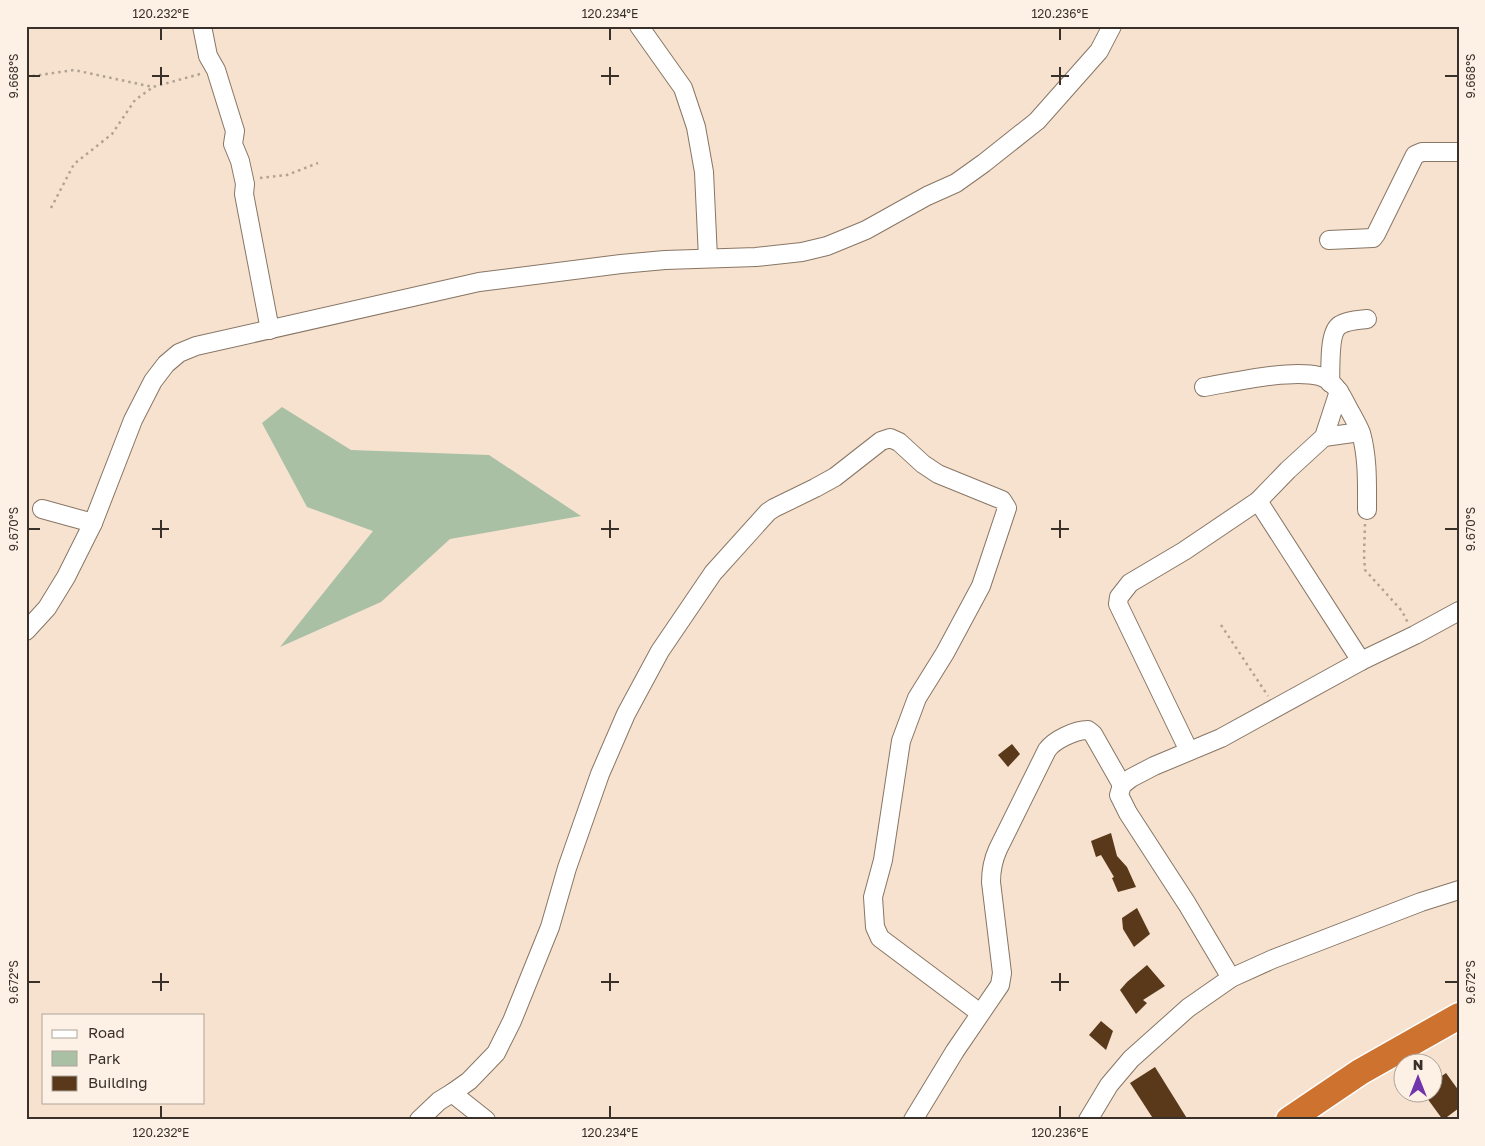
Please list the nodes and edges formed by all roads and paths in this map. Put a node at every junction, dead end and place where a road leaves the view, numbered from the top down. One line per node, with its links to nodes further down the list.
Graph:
1 (202, 26): 4 (street)
2 (640, 26): 12 (street)
3 (1112, 26): 12 (street)
4 (216, 70): 6 (path); 9 (street)
5 (26, 77): 6 (path)
6 (153, 86): 10 (path)
7 (1459, 152): 11 (street)
8 (318, 163): 9 (path)
9 (245, 184): 14 (street)
10 (51, 208)
11 (1329, 240)
12 (708, 258): 14 (street)
13 (1367, 320): 16 (street)
14 (270, 330): 22 (street)
15 (1204, 387): 16 (street)
16 (1335, 387): 17 (street); 18 (street)
17 (1360, 432): 18 (street); 21 (street)
18 (1324, 438): 19 (street)
19 (1258, 501): 27 (street); 29 (street)
20 (42, 509): 22 (street)
21 (1367, 510): 26 (path)
22 (93, 523): 25 (street)
23 (1459, 611): 26 (street)
24 (1221, 625): 28 (path)
25 (26, 631)
26 (1415, 635): 27 (street)
27 (1362, 661): 28 (street)
28 (1276, 707): 29 (street)
29 (1189, 751): 30 (street)
30 (1122, 786): 32 (street); 33 (street)
31 (1459, 890): 32 (street)
32 (1231, 978): 39 (street)
33 (980, 1013): 35 (street); 38 (street)
34 (1459, 1016): 40 (highway)
35 (452, 1093): 36 (street); 37 (street)
36 (419, 1120)
37 (486, 1120)
38 (914, 1120)
39 (1088, 1120)
40 (1289, 1120)

